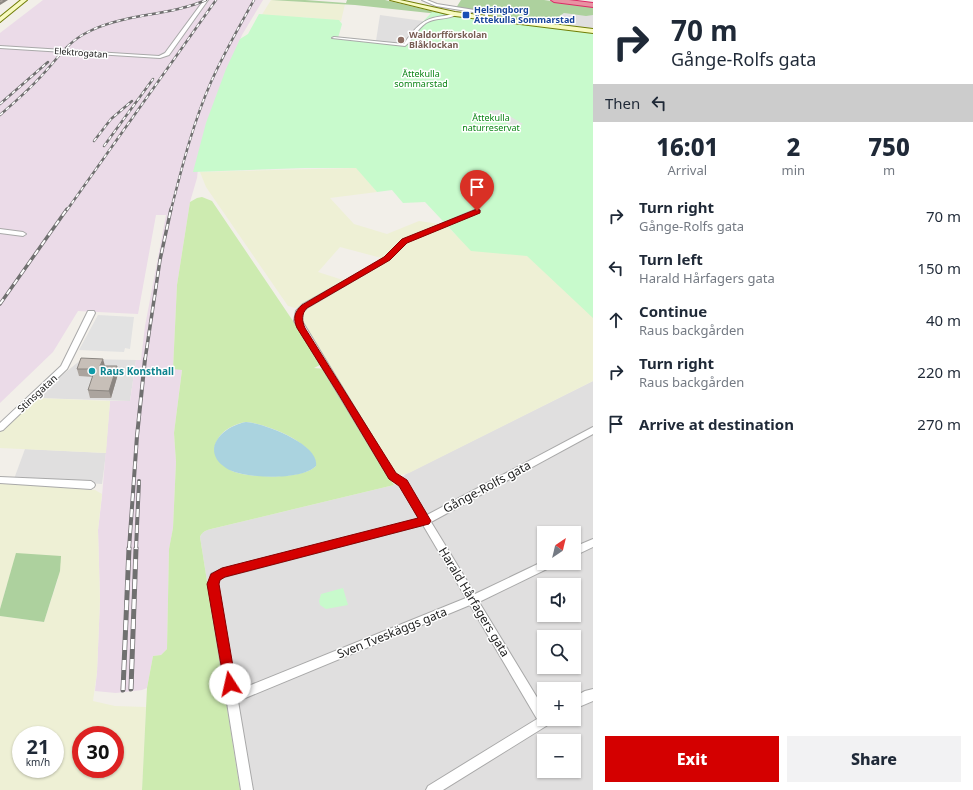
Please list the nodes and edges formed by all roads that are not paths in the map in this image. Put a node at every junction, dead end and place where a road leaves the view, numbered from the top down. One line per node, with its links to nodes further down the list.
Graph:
1 (24, 0): 9 (main road)
2 (206, 0): 13 (street, Elektrogatan)
3 (394, 0): 8 (main road)
4 (424, 0): 10 (street)
5 (554, 0): 7 (highway)
6 (571, 0): 7 (highway)
7 (593, 4)
8 (455, 14): 10 (main road); 12 (street)
9 (1, 17)
10 (487, 18): 11 (main road)
11 (593, 31)
12 (334, 38)
13 (0, 47)
14 (477, 211): 22 (street, Harald Hårfagers gata)
15 (0, 231): 16 (street)
16 (23, 234)
17 (91, 313): 18 (street, Stinsgatan)
18 (0, 428)
19 (593, 430): 22 (street, Gånge-Rolfs gata)
20 (0, 480): 21 (street)
21 (91, 485)
22 (425, 521): 26 (street, Harald Hårfagers gata); 28 (street, Gånge-Rolfs gata)
23 (593, 543): 24 (street)
24 (581, 549)
25 (537, 569): 26 (street, Sven Tveskäggs gata)
26 (472, 600): 28 (street, Sven Tveskäggs gata); 30 (street, Harald Hårfagers gata)
27 (593, 695): 29 (street)
28 (232, 698): 32 (street, Gånge-Rolfs gata)
29 (581, 699)
30 (537, 707)
31 (537, 725): 33 (street)
32 (247, 790)
33 (432, 790)

